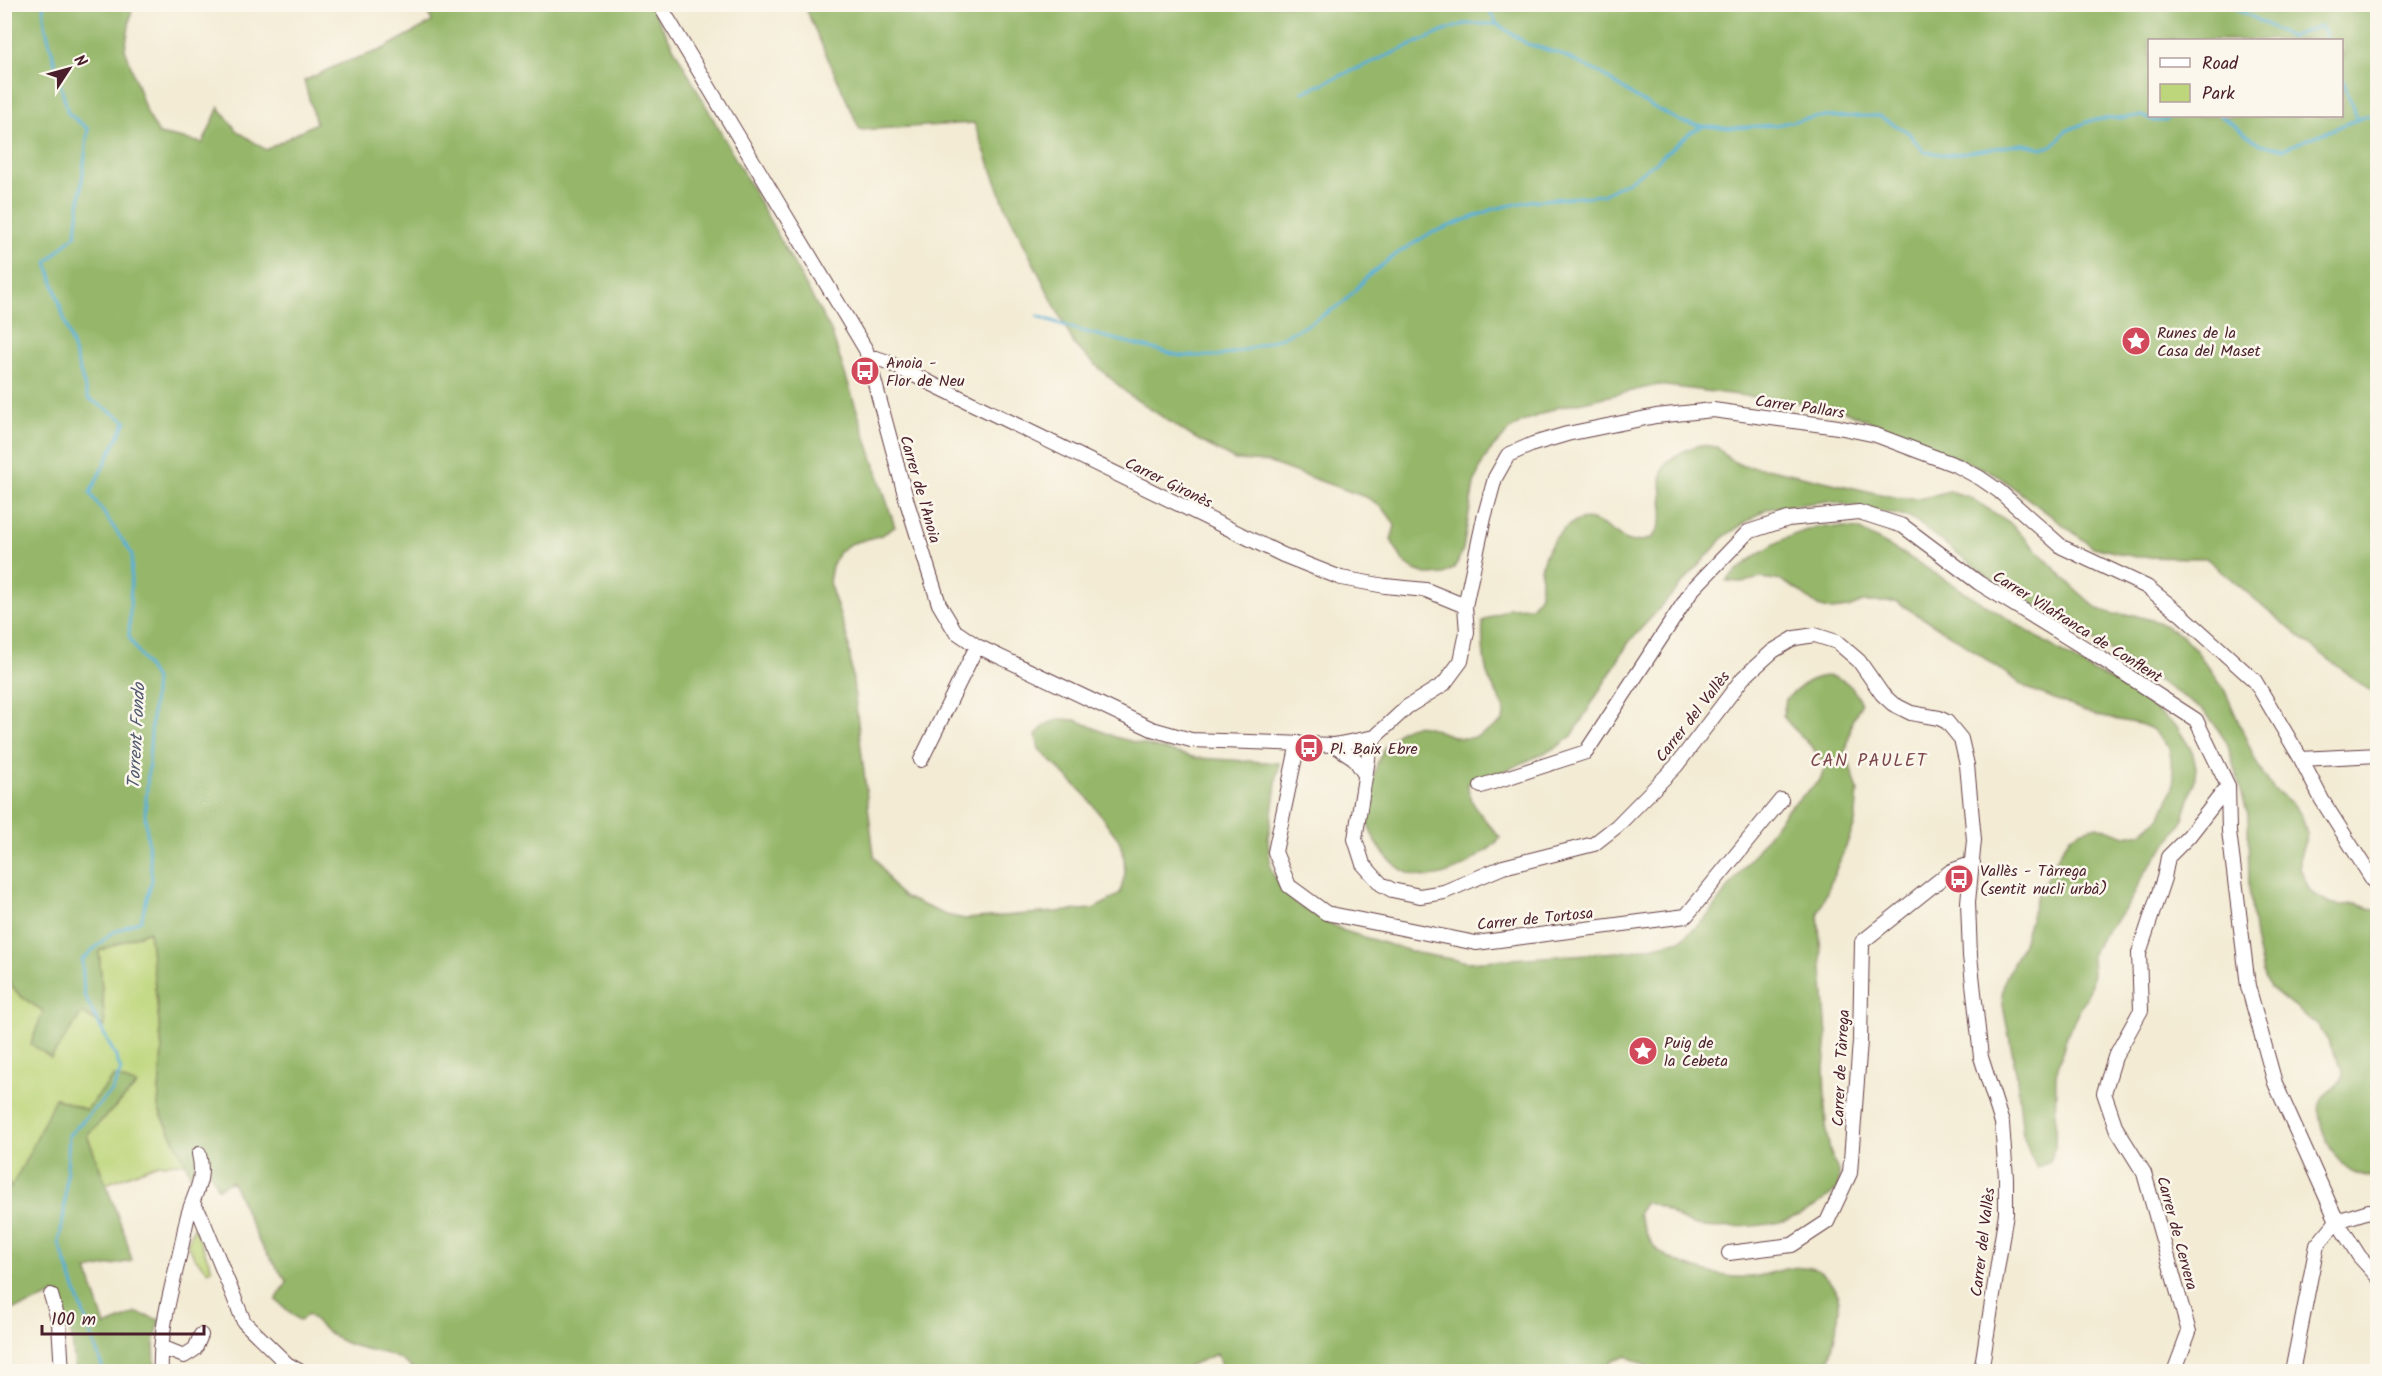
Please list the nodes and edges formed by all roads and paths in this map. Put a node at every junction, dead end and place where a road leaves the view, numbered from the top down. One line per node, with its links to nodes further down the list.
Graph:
1 (659, 4): 2 (street, Carrer de l'Anoia)
2 (869, 359): 3 (street, Carrer Gironès); 4 (street, Carrer de l'Anoia)
3 (1465, 606): 5 (street, Carrer Pallars); 9 (street, Carrer Pallars)
4 (976, 646): 6 (street, Carrer de l'Anoia); 10 (street)
5 (1375, 737): 7 (street, Carrer de l'Anoia); 11 (street, Carrer del Vallès)
6 (1298, 743): 7 (street, Carrer de l'Anoia); 14 (street, Carrer de Tortosa)
7 (1334, 745): 11 (street)
8 (2378, 755): 9 (street)
9 (2301, 759): 16 (street, Carrer Pallars)
10 (921, 760)
11 (1364, 773): 15 (street, Carrer del Vallès)
12 (1481, 786): 13 (street, Carrer Vilafranca de Conflent)
13 (2228, 786): 20 (street, Carrer Vilafranca de Conflent); 30 (street, Carrer de Cervera)
14 (1781, 800)
15 (1973, 863): 21 (street, Carrer de Tàrrega); 29 (street, Carrer del Vallès)
16 (2378, 888)
17 (199, 1154): 18 (street)
18 (193, 1203): 25 (street); 28 (street)
19 (2378, 1213): 20 (street)
20 (2337, 1221): 22 (street, Carrer Vilafranca de Conflent); 31 (street)
21 (1729, 1252)
22 (2378, 1277)
23 (51, 1295): 26 (street)
24 (201, 1335): 25 (street)
25 (161, 1347): 27 (street)
26 (62, 1371)
27 (161, 1371)
28 (301, 1371)
29 (1981, 1371)
30 (2174, 1371)
31 (2292, 1371)

